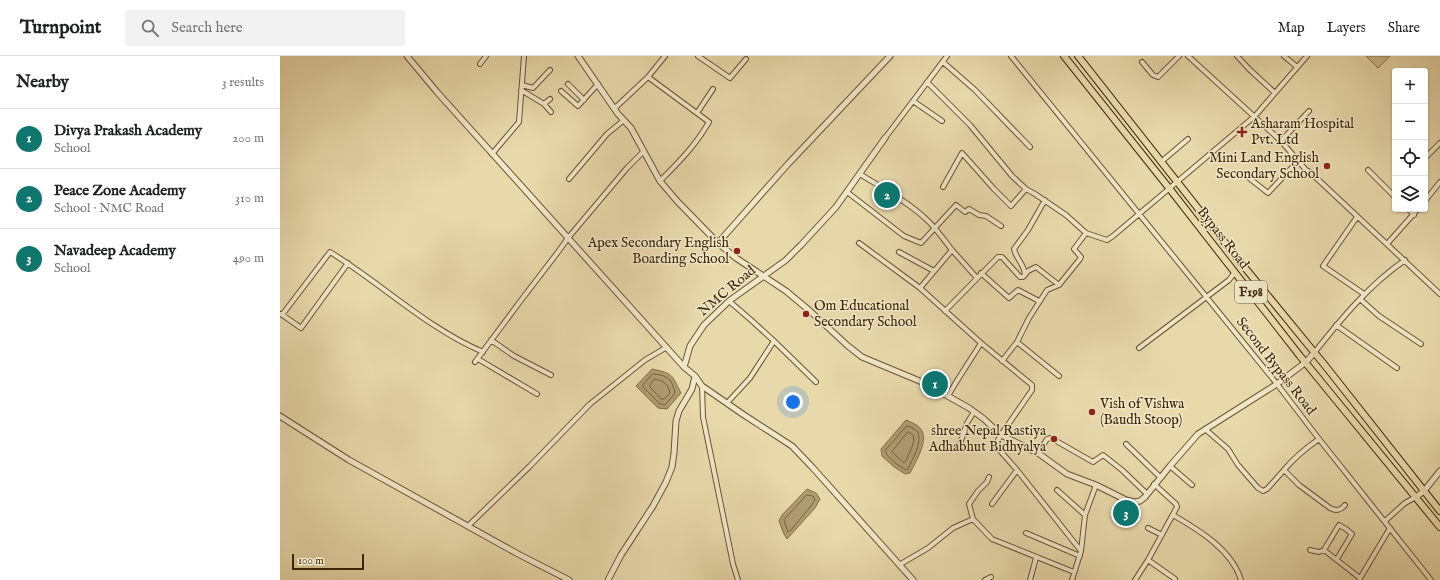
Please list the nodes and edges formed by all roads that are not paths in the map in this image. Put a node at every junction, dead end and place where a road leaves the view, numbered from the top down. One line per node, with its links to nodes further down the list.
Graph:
1 (407, 56): 49 (street)
2 (486, 56): 20 (street)
3 (524, 56): 27 (street)
4 (578, 56): 26 (street)
5 (665, 56): 23 (street)
6 (698, 56): 17 (street)
7 (890, 56): 76 (street)
8 (947, 56): 18 (street, NMC Road)
9 (1011, 56): 69 (street, Second Bypass Road)
10 (1064, 56): 61 (main road, Bypass Road / F198)
11 (1078, 56): 52 (main road, Bypass Road / F198)
12 (1178, 56): 19 (street)
13 (1188, 56): 40 (street)
14 (1237, 56): 31 (street)
15 (1284, 56): 21 (street)
16 (1307, 56): 21 (street)
17 (746, 59)
18 (942, 62): 24 (street, NMC Road); 47 (street)
19 (1142, 62)
20 (480, 64)
21 (1297, 68): 31 (street)
22 (550, 70): 27 (street)
23 (648, 77): 36 (street); 39 (street)
24 (926, 82): 34 (street, NMC Road); 62 (street)
25 (568, 84): 33 (street)
26 (598, 84): 33 (street); 36 (street)
27 (522, 85): 29 (street)
28 (713, 89): 39 (street)
29 (521, 90): 35 (street); 49 (street)
30 (561, 91): 33 (street)
31 (1275, 93): 40 (street)
32 (550, 98): 35 (street)
33 (584, 100)
34 (912, 101): 42 (street); 43 (street, NMC Road)
35 (544, 104): 38 (street)
36 (615, 108): 41 (street)
37 (1309, 111): 45 (street)
38 (551, 112)
39 (697, 113): 57 (street)
40 (1255, 116): 45 (street); 58 (street)
41 (624, 120): 48 (street); 56 (street)
42 (942, 121)
43 (885, 138): 54 (street, NMC Road)
44 (1188, 139): 52 (street)
45 (1281, 141): 51 (street)
46 (1440, 143): 50 (street)
47 (1030, 147)
48 (644, 151): 57 (street); 75 (street)
49 (492, 154): 75 (street)
50 (1428, 155)
51 (1298, 161): 55 (street); 71 (street)
52 (1161, 162): 58 (main road, Bypass Road / F198)
53 (1368, 170): 64 (street)
54 (860, 174): 63 (street, NMC Road); 73 (street)
55 (1249, 178)
56 (569, 179)
57 (660, 181): 76 (street)
58 (1177, 182): 61 (street); 108 (main road, Bypass Road / F198)
59 (1440, 182): 65 (street)
60 (943, 187): 62 (street)
61 (1170, 188): 69 (street); 84 (main road, Bypass Road / F198)
62 (1026, 189): 66 (street)
63 (847, 192): 73 (street); 87 (street, NMC Road)
64 (1392, 193)
65 (1428, 197)
66 (1044, 200): 74 (street); 86 (street)
67 (1411, 212): 70 (street)
68 (1416, 212): 70 (street)
69 (1139, 214): 74 (street); 93 (street, Second Bypass Road)
70 (1414, 215): 78 (street)
71 (1357, 217): 78 (street); 91 (street)
72 (1001, 226): 73 (street)
73 (934, 228): 79 (street)
74 (1086, 233): 89 (street)
75 (568, 238): 100 (street); 105 (street)
76 (718, 243): 87 (street)
77 (859, 243): 90 (street)
78 (1387, 244): 81 (street)
79 (952, 250): 83 (street); 88 (street)
80 (900, 252): 83 (street)
81 (1405, 260): 91 (street); 92 (street)
82 (348, 262): 98 (street); 98 (street); 107 (street)
83 (934, 271): 90 (street)
84 (1235, 272): 93 (street); 110 (main road, Bypass Road / F198)
85 (981, 273): 86 (street); 88 (street); 96 (street)
86 (1025, 275): 89 (street)
87 (763, 276): 95 (street, NMC Road); 120 (street)
88 (977, 278): 97 (street)
89 (1059, 285): 96 (street)
90 (920, 288): 97 (street)
91 (1364, 294): 94 (street)
92 (1440, 294)
93 (1206, 296): 106 (street); 117 (street, Second Bypass Road)
94 (1360, 299): 99 (street); 104 (street)
95 (729, 301): 101 (street); 111 (street, NMC Road)
96 (1039, 301): 102 (street)
97 (945, 311): 103 (street)
98 (281, 314)
99 (1336, 325): 108 (street); 112 (street)
100 (491, 340): 107 (street); 113 (street)
101 (774, 342): 116 (street); 121 (street)
102 (1017, 342): 109 (street); 115 (street)
103 (981, 343): 109 (street); 120 (street)
104 (1421, 344)
105 (667, 347): 111 (street); 152 (street)
106 (1139, 348)
107 (483, 352): 119 (street)
108 (1314, 353): 110 (street); 124 (main road, Bypass Road / F198)
109 (1002, 361): 127 (street)
110 (1306, 362): 117 (street); 125 (main road, Bypass Road / F198)
111 (684, 367): 114 (street)
112 (1397, 368)
113 (551, 376)
114 (695, 376): 118 (street); 170 (street)
115 (1059, 376)
116 (816, 382)
117 (1277, 384): 126 (street); 128 (street, Second Bypass Road)
118 (702, 386): 121 (street); 171 (street)
119 (537, 394)
120 (948, 396): 122 (street)
121 (727, 403): 164 (street)
122 (974, 412): 127 (street); 130 (street)
123 (280, 416): 152 (street)
124 (1366, 418): 125 (main road); 142 (main road, Bypass Road / F198)
125 (1357, 424): 144 (main road, Bypass Road / F198)
126 (1205, 429): 132 (street); 134 (street)
127 (1001, 434): 131 (street); 133 (street)
128 (1319, 439): 134 (street); 151 (street, Second Bypass Road)
129 (1126, 444): 137 (street)
130 (959, 447)
131 (1038, 453): 139 (street); 143 (street)
132 (1170, 466): 137 (street); 140 (street)
133 (1017, 470): 145 (street); 160 (street)
134 (1284, 470): 146 (street)
135 (1440, 471): 142 (street)
136 (989, 477): 150 (street)
137 (1160, 477): 138 (street)
138 (1154, 484): 143 (street); 149 (street)
139 (1096, 485): 143 (street); 148 (street)
140 (1192, 485)
141 (1057, 490): 148 (street)
142 (1424, 491): 144 (street); 147 (main road, Bypass Road / F198)
143 (1147, 494)
144 (1416, 497): 151 (street); 153 (main road, Bypass Road / F198)
145 (992, 504)
146 (1345, 506)
147 (1440, 512)
148 (1085, 515): 160 (street)
149 (1173, 516): 157 (street); 177 (street)
150 (973, 519): 161 (street); 164 (street)
151 (1385, 521): 155 (street, Second Bypass Road)
152 (468, 526): 169 (street)
153 (1440, 527)
154 (1148, 528): 157 (street)
155 (1390, 528): 168 (street); 178 (street, Second Bypass Road)
156 (1026, 533): 160 (street)
157 (1162, 534): 163 (street)
158 (1310, 550): 159 (street)
159 (1324, 550): 162 (street); 162 (street)
160 (1081, 553): 165 (street)
161 (1036, 558): 165 (street); 174 (street)
162 (1337, 559): 168 (street)
163 (1148, 560): 167 (street); 176 (street)
164 (899, 565): 172 (street)
165 (1074, 572): 175 (street)
166 (991, 577): 173 (street)
167 (1175, 579)
168 (1360, 579)
169 (569, 580)
170 (608, 580)
171 (738, 580)
172 (913, 580)
173 (985, 580)
174 (1030, 580)
175 (1072, 580)
176 (1135, 580)
177 (1240, 580)
178 (1431, 580)

